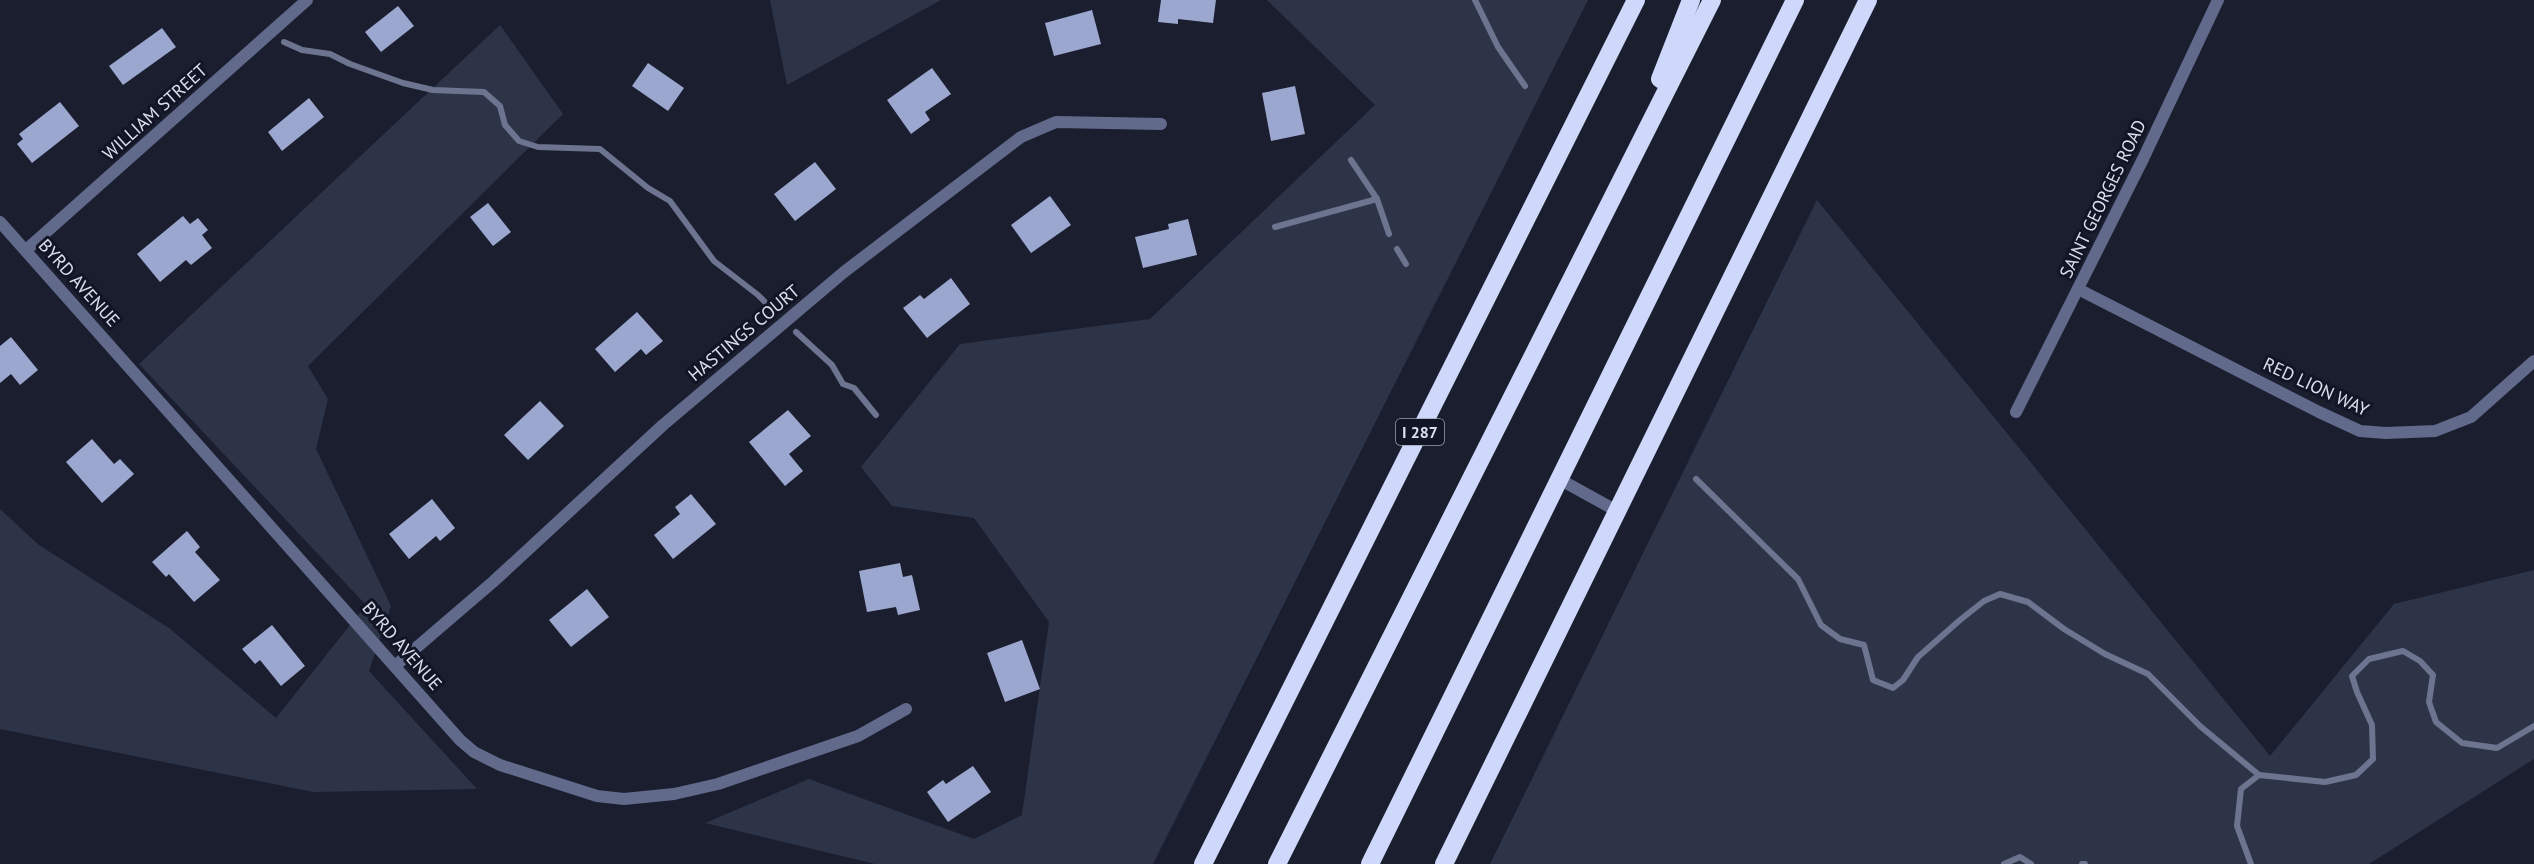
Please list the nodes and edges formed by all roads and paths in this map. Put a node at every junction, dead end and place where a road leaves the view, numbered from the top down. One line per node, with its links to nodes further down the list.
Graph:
1 (307, 0): 11 (street, WILLIAM STREET)
2 (1636, 0): 19 (highway, I 287)
3 (1691, 0): 9 (highway)
4 (1712, 0): 9 (highway)
5 (1795, 0): 15 (highway)
6 (1868, 0): 16 (highway)
7 (2218, 0): 12 (street, SAINT GEORGES ROAD)
8 (1161, 124): 17 (street, HASTINGS COURT)
9 (1620, 182): 20 (highway)
10 (0, 222): 11 (street, BYRD AVENUE)
11 (26, 250): 17 (street, BYRD AVENUE)
12 (2078, 289): 13 (street, RED LION WAY); 14 (street, SAINT GEORGES ROAD)
13 (2534, 361)
14 (2016, 412)
15 (1559, 480): 16 (street); 21 (highway)
16 (1617, 511): 22 (highway)
17 (395, 666): 18 (street, BYRD AVENUE)
18 (906, 709)
19 (1203, 864)
20 (1277, 864)
21 (1370, 864)
22 (1444, 864)

